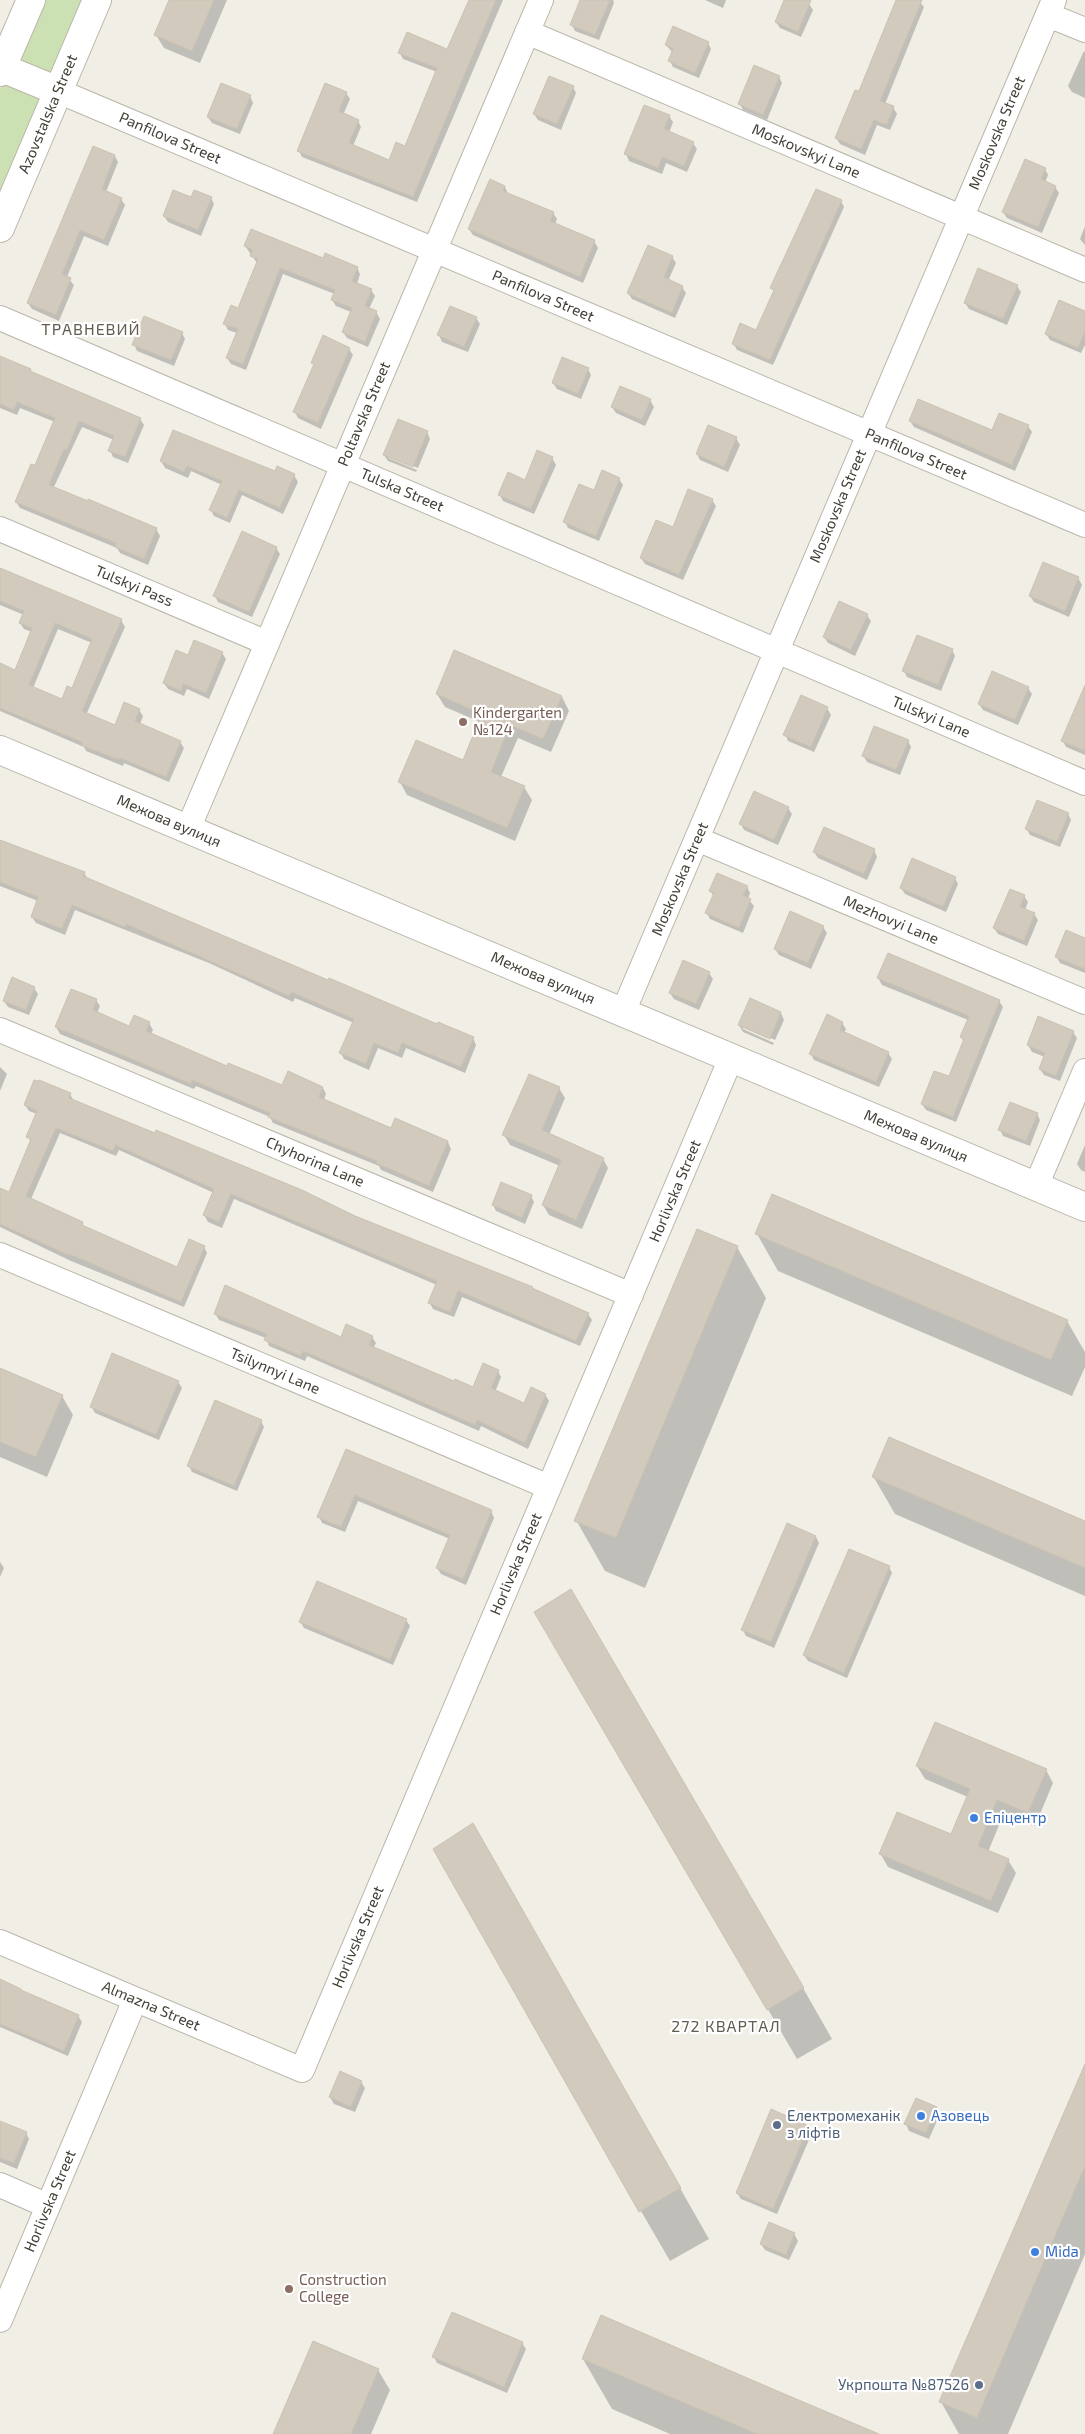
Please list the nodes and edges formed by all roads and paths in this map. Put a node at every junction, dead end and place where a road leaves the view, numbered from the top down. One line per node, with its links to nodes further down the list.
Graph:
1 (31, 0): 7 (street)
2 (97, 0): 8 (street, Azovstalska Street)
3 (541, 0): 6 (street, Poltavska Street)
4 (1051, 8): 5 (street); 9 (street, Moskovska Street)
5 (1085, 30)
6 (527, 32): 9 (street, Moskovskyi Lane); 11 (street, Poltavska Street)
7 (1, 69): 8 (street, Panfilova Street)
8 (58, 91): 10 (street, Azovstalska Street); 11 (street, Panfilova Street)
9 (962, 218): 12 (street, Moskovskyi Lane); 14 (street, Moskovska Street)
10 (0, 228)
11 (434, 250): 14 (street, Panfilova Street); 15 (street, Poltavska Street)
12 (1085, 270)
13 (0, 318): 15 (street, Tulska Street)
14 (869, 434): 16 (street, Panfilova Street); 19 (street, Moskovska Street)
15 (343, 465): 18 (street, Poltavska Street); 19 (street, Tulska Street)
16 (1085, 525)
17 (0, 529): 18 (street, Tulskyi Pass)
18 (267, 643): 22 (street, Poltavska Street)
19 (776, 651): 21 (street, Tulskyi Lane); 23 (street, Moskovska Street)
20 (0, 750): 22 (street, Межова вулиця)
21 (1085, 783)
22 (188, 829): 25 (street, Межова вулиця)
23 (696, 839): 24 (street, Mezhovyi Lane); 25 (street, Moskovska Street)
24 (1085, 1002)
25 (623, 1012): 27 (street, Межова вулиця)
26 (0, 1030): 32 (street, Chyhorina Lane)
27 (731, 1058): 29 (street, Межова вулиця); 32 (street, Horlivska Street)
28 (1085, 1071): 29 (street)
29 (1036, 1186): 30 (street, Межова вулиця)
30 (1085, 1207)
31 (0, 1255): 33 (street, Tsilynnyi Lane)
32 (631, 1295): 33 (street, Horlivska Street)
33 (549, 1488): 36 (street, Horlivska Street)
34 (0, 1942): 35 (street, Almazna Street)
35 (136, 2000): 36 (street, Almazna Street); 38 (street, Horlivska Street)
36 (302, 2070)
37 (0, 2185): 38 (street)
38 (48, 2206): 39 (street, Horlivska Street)
39 (0, 2320)

